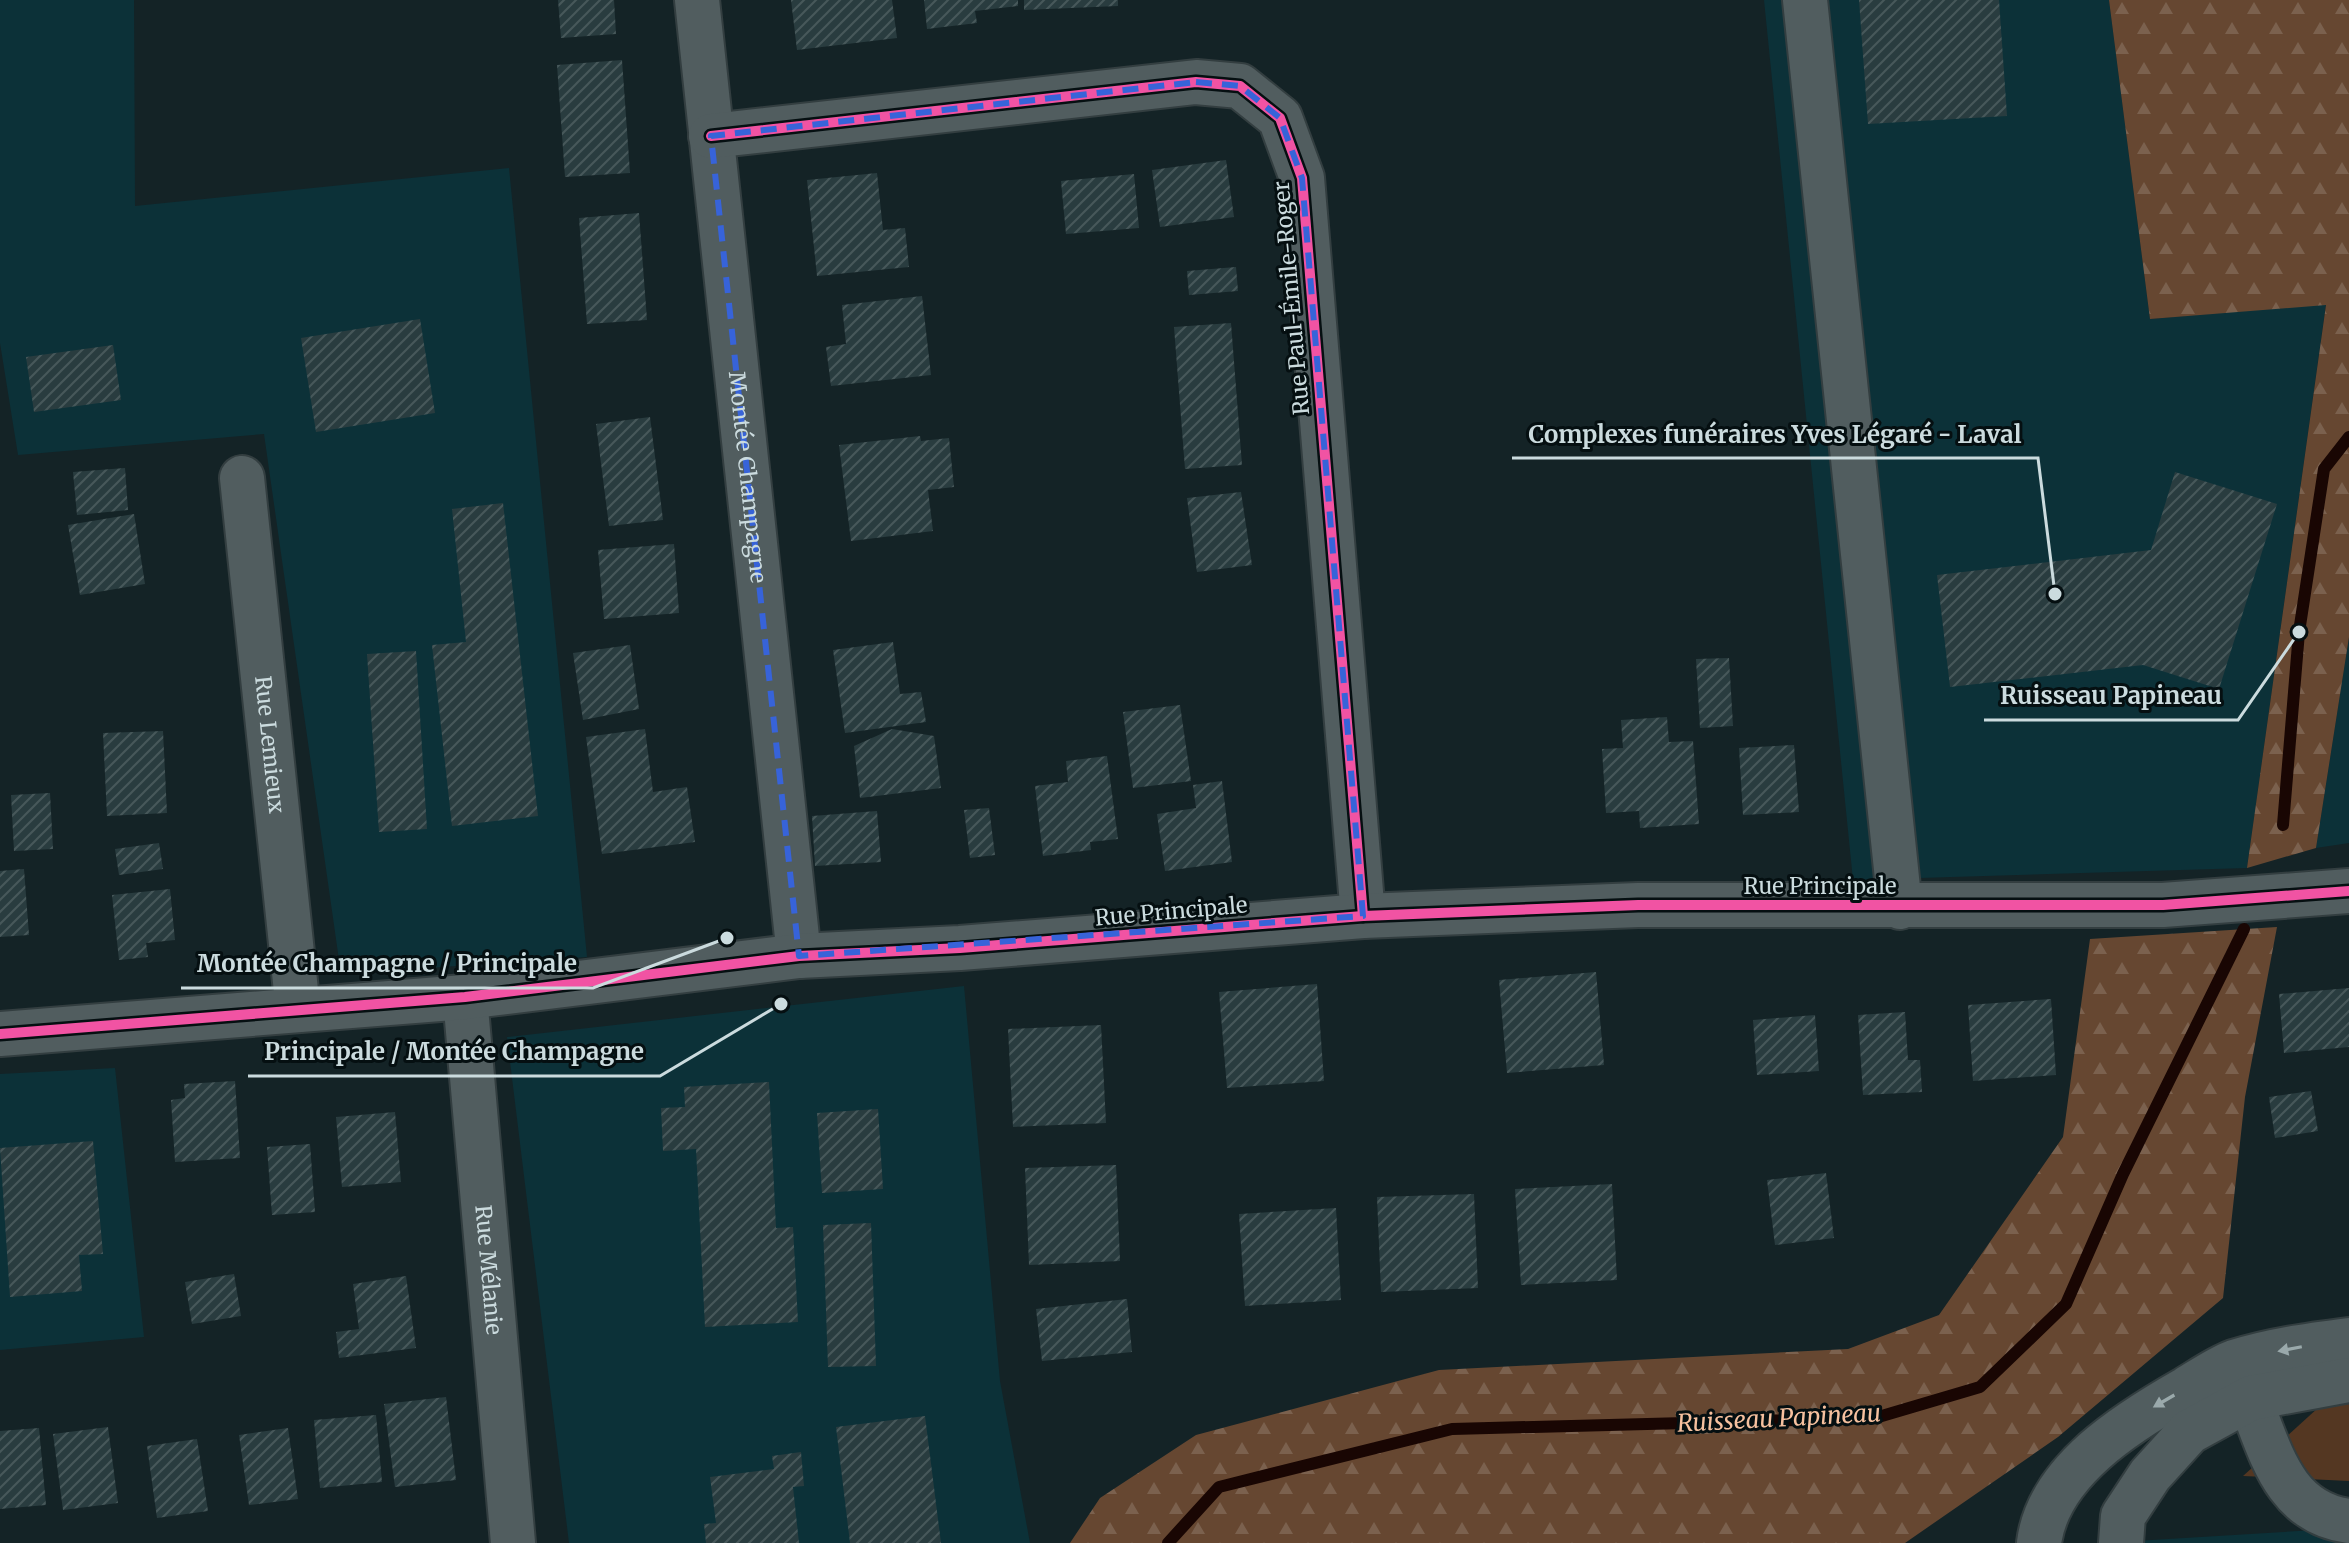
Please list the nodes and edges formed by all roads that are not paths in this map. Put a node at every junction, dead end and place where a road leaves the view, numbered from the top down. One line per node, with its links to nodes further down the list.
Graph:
1 (697, 0): 3 (street, Montée Champagne)
2 (1805, 0): 6 (street)
3 (711, 136): 7 (street, Rue Paul-Émile-Roger); 8 (street, Montée Champagne)
4 (242, 478): 10 (street, Rue Lemieux)
5 (2349, 891): 6 (street, Rue Principale)
6 (1900, 907): 7 (street, Rue Principale)
7 (1363, 916): 8 (street, Rue Principale)
8 (799, 956): 9 (street, Rue Principale)
9 (465, 997): 10 (street, Rue Principale); 16 (street, Rue Mélanie)
10 (298, 1010): 11 (street, Rue Principale)
11 (0, 1034)
12 (2349, 1340): 13 (street, one-way to 13)
13 (2241, 1380): 14 (street); 15 (street); 17 (street, one-way to 17); 18 (street)
14 (2349, 1380)
15 (2349, 1521)
16 (513, 1543)
17 (2039, 1543)
18 (2121, 1543)

